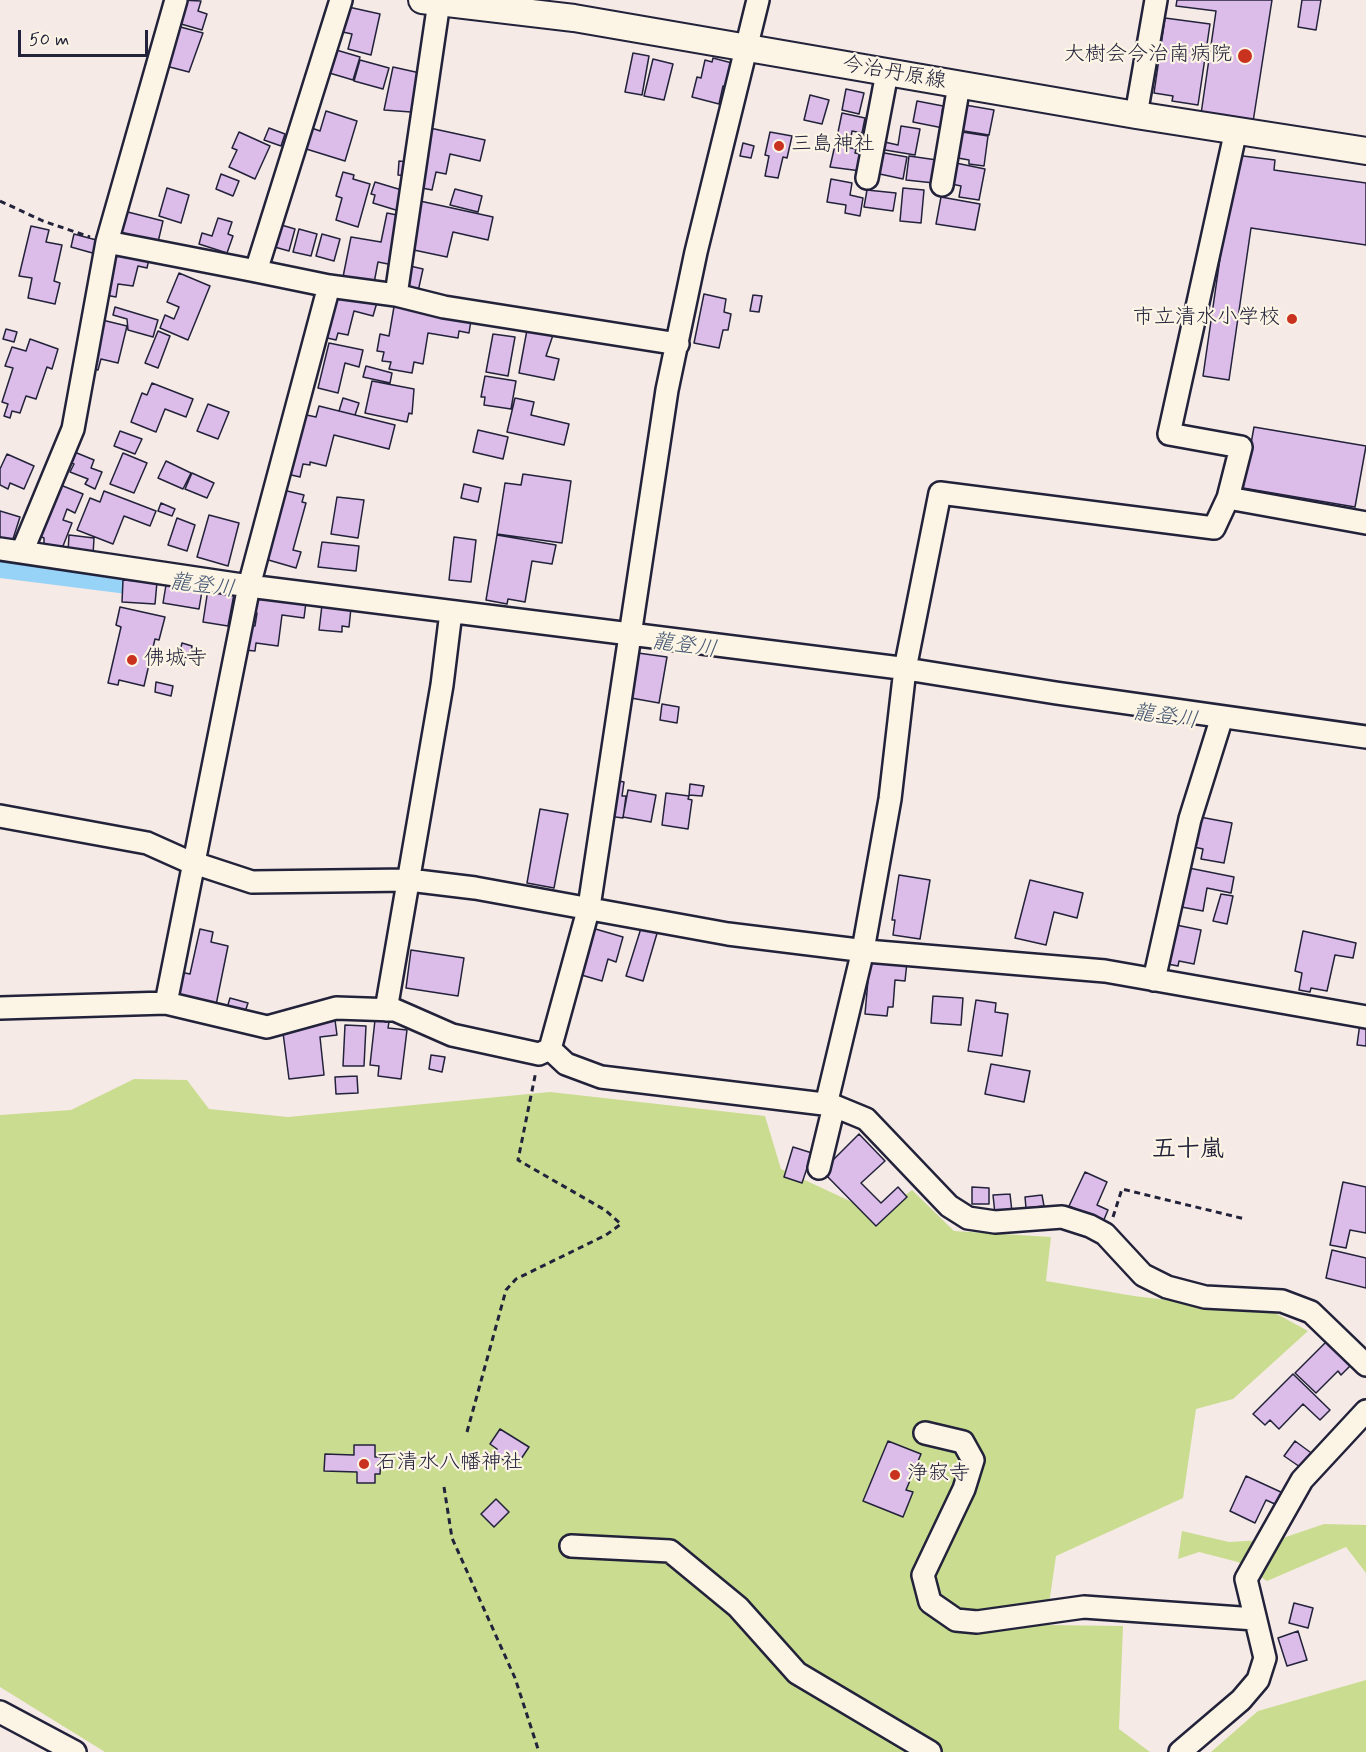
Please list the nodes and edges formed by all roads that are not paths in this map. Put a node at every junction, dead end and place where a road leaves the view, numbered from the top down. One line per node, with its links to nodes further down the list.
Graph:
1 (176, 0): 14 (street)
2 (341, 0): 15 (street)
3 (758, 0): 6 (street)
4 (1156, 0): 9 (street)
5 (431, 1): 6 (main road, 今治丹原線); 17 (street)
6 (747, 48): 7 (main road, 今治丹原線); 18 (street)
7 (887, 73): 8 (main road, 今治丹原線); 12 (street)
8 (959, 85): 9 (main road, 今治丹原線); 13 (street)
9 (1136, 116): 10 (main road, 今治丹原線)
10 (1236, 130): 11 (main road, 今治丹原線); 19 (street)
11 (1366, 151)
12 (867, 178)
13 (942, 185)
14 (107, 242): 15 (street); 22 (street)
15 (256, 271): 16 (street)
16 (329, 286): 17 (street); 23 (street)
17 (396, 295): 18 (street)
18 (678, 344): 25 (street)
19 (1228, 498): 20 (street); 26 (street)
20 (1366, 523)
21 (0, 549): 22 (street)
22 (22, 552): 23 (street)
23 (249, 586): 24 (street); 30 (street)
24 (451, 613): 25 (street); 31 (street)
25 (630, 635): 26 (street); 32 (street)
26 (905, 669): 27 (street); 33 (street)
27 (1222, 717): 28 (street); 34 (street)
28 (1366, 737)
29 (0, 816): 30 (street)
30 (194, 862): 31 (street); 35 (street)
31 (409, 880): 32 (street); 37 (street)
32 (589, 907): 33 (street); 39 (street)
33 (863, 950): 34 (street); 40 (street)
34 (1154, 980): 38 (street)
35 (166, 1004): 36 (street); 37 (street)
36 (0, 1008)
37 (386, 1010): 39 (street)
38 (1366, 1017)
39 (545, 1051): 40 (street)
40 (830, 1106): 41 (street); 42 (street)
41 (819, 1168)
42 (1366, 1365)
43 (1366, 1411): 46 (street)
44 (925, 1433): 46 (street)
45 (571, 1546): 49 (street)
46 (1254, 1619): 50 (street)
47 (0, 1712): 48 (street)
48 (75, 1752)
49 (930, 1752)
50 (1180, 1752)

